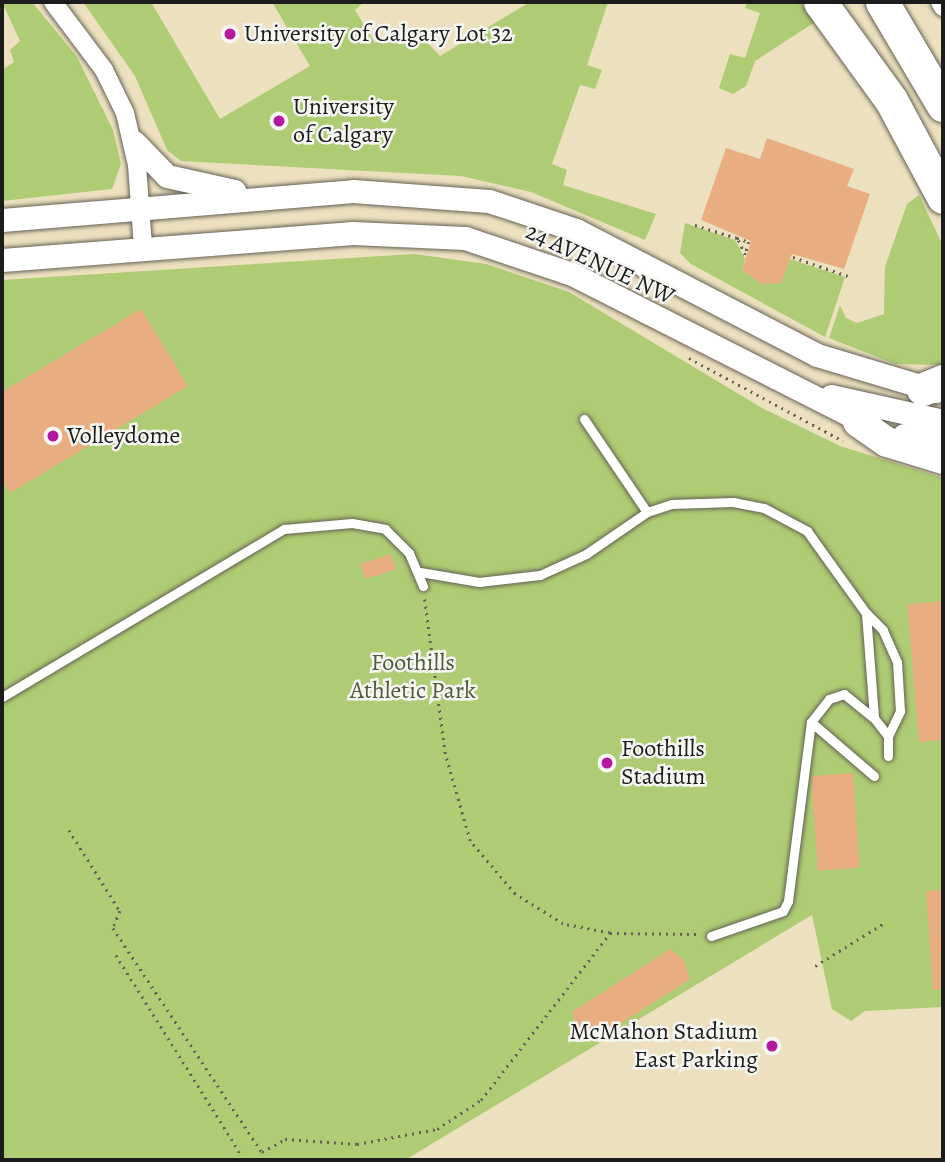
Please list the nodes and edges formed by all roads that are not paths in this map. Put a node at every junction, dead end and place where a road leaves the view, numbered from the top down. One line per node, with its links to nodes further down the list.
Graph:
1 (53, 2): 5 (street)
2 (820, 2): 7 (highway)
3 (883, 2): 4 (highway)
4 (943, 105)
5 (134, 142): 6 (street); 8 (street)
6 (261, 197): 8 (street, 24 AVENUE NW); 12 (street, 24 AVENUE NW)
7 (943, 197)
8 (140, 206): 9 (street, 24 AVENUE NW); 10 (street)
9 (2, 220)
10 (142, 247): 11 (street, 24 AVENUE NW); 13 (street, 24 AVENUE NW)
11 (2, 260)
12 (936, 387)
13 (803, 395): 15 (street); 16 (street, 24 AVENUE NW)
14 (584, 419): 19 (lane)
15 (943, 421)
16 (856, 433): 17 (street, 24 AVENUE NW); 18 (highway)
17 (943, 442)
18 (943, 459)
19 (646, 512): 20 (lane); 22 (lane)
20 (421, 572): 21 (lane); 23 (lane)
21 (423, 586)
22 (866, 613): 24 (lane); 26 (lane)
23 (2, 697)
24 (874, 718): 25 (lane); 26 (lane)
25 (811, 722): 28 (lane); 29 (lane)
26 (888, 736): 27 (lane)
27 (888, 756)
28 (874, 776)
29 (711, 936)

